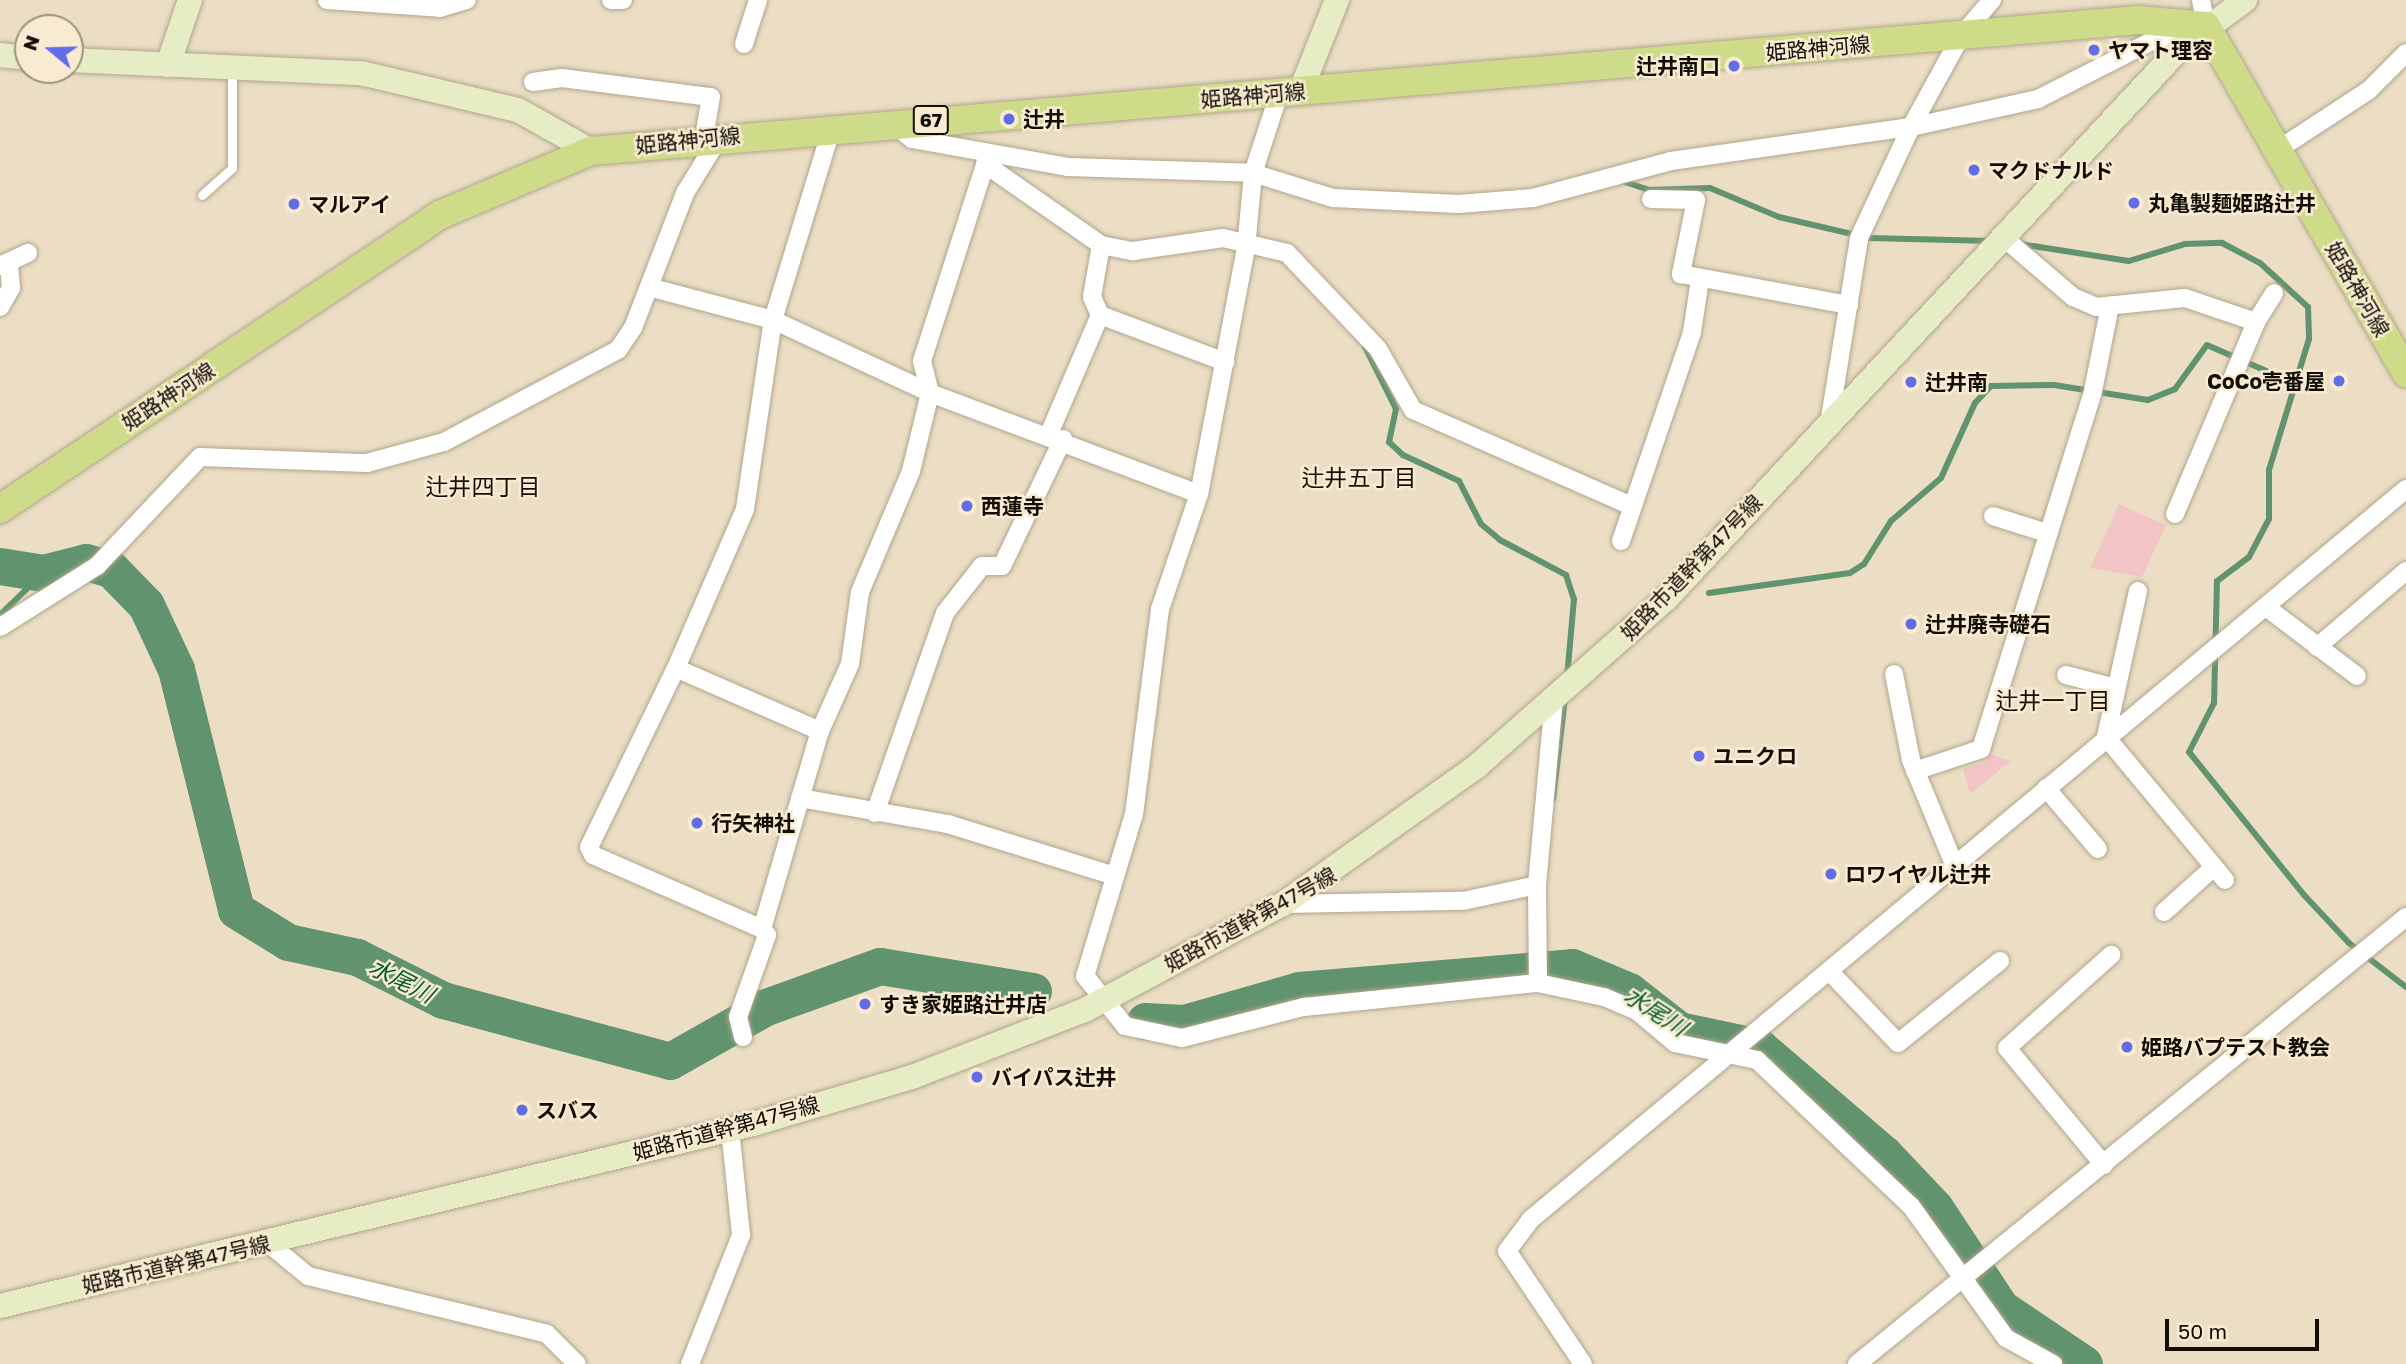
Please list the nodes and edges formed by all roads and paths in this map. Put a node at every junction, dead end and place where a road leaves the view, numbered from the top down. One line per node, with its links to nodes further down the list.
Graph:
1 (190, 0): 15 (street)
2 (327, 0): 3 (street)
3 (467, 0)
4 (611, 0): 5 (street)
5 (623, 0)
6 (758, 0): 12 (street)
7 (1337, 0): 18 (street)
8 (1992, 0): 11 (street)
9 (2245, 0): 10 (street, 姫路市道幹第47号線)
10 (2200, 20): 11 (main road, 姫路神河線 / 67); 20 (street); 23 (main road, 姫路神河線); 29 (street, 姫路市道幹第47号線)
11 (1961, 36): 18 (main road, 姫路神河線 / 67); 20 (street)
12 (744, 44)
13 (2406, 53): 23 (street)
14 (84, 61): 15 (street)
15 (168, 65): 16 (street)
16 (232, 67): 24 (street); 27 (lane)
17 (533, 82): 22 (street)
18 (1290, 92): 19 (main road, 姫路神河線 / 67); 26 (street)
19 (893, 123): 21 (main road, 姫路神河線 / 67); 25 (street)
20 (1911, 127): 26 (street); 37 (street)
21 (831, 130): 22 (main road, 姫路神河線 / 67); 41 (street)
22 (713, 136): 24 (main road, 姫路神河線 / 67); 35 (street)
23 (2279, 149): 44 (main road, 姫路神河線)
24 (592, 151): 51 (main road, 姫路神河線 / 67)
25 (987, 160): 26 (street); 31 (street); 45 (street)
26 (1253, 173): 30 (street)
27 (202, 195)
28 (1651, 199): 34 (street)
29 (2003, 237): 38 (street); 46 (street, 姫路市道幹第47号線)
30 (1247, 241): 31 (street); 43 (street); 50 (street)
31 (1101, 245): 40 (street)
32 (28, 253): 33 (street)
33 (5, 266): 39 (street)
34 (1700, 280): 37 (street); 50 (street)
35 (649, 287): 41 (street); 59 (street)
36 (2274, 293): 42 (street)
37 (1849, 305): 46 (street)
38 (2110, 306): 42 (street); 54 (street)
39 (0, 307)
40 (1100, 315): 43 (street); 47 (street)
41 (773, 320): 45 (street); 61 (street)
42 (2256, 321): 52 (street)
43 (1225, 362): 49 (street)
44 (2406, 373)
45 (930, 394): 47 (street); 67 (street)
46 (1830, 418): 66 (street, 姫路市道幹第47号線)
47 (1056, 436): 49 (street); 72 (street)
48 (2406, 489): 58 (street)
49 (1199, 494): 75 (street)
50 (1632, 506): 55 (street)
51 (0, 509)
52 (2175, 514)
53 (1993, 516): 54 (street)
54 (2047, 533): 69 (street)
55 (1620, 541)
56 (2406, 571): 60 (street)
57 (2138, 592): 65 (street)
58 (2266, 607): 60 (street); 68 (street)
59 (0, 626)
60 (2317, 647): 64 (street)
61 (676, 668): 67 (street); 80 (street)
62 (1894, 674): 69 (street)
63 (2066, 674): 65 (street)
64 (2357, 676)
65 (2116, 688): 68 (street)
66 (1554, 699): 76 (street); 77 (street, 姫路市道幹第47号線)
67 (820, 731): 71 (street)
68 (2106, 737): 70 (street); 78 (street)
69 (1915, 771): 74 (street)
70 (2046, 788): 73 (street); 74 (street)
71 (800, 798): 72 (street); 80 (street)
72 (875, 813): 75 (street)
73 (2098, 849)
74 (1955, 866): 83 (street)
75 (1112, 875): 85 (street)
76 (1536, 885): 77 (street); 84 (street)
77 (1283, 904): 85 (street, 姫路市道幹第47号線)
78 (2164, 912)
79 (2406, 917): 89 (street)
80 (762, 929): 86 (street)
81 (2111, 955): 89 (street)
82 (2000, 961): 83 (street)
83 (1830, 972): 87 (street)
84 (1538, 983): 85 (street); 87 (street)
85 (1102, 1002): 88 (street, 姫路市道幹第47号線)
86 (743, 1036)
87 (1735, 1054): 91 (street); 95 (street)
88 (730, 1129): 90 (street, 姫路市道幹第47号線); 94 (street)
89 (2104, 1165): 91 (street)
90 (268, 1243): 92 (street, 姫路市道幹第47号線); 93 (street)
91 (1964, 1280): 96 (street); 97 (street)
92 (0, 1306)
93 (577, 1364)
94 (690, 1364)
95 (1583, 1364)
96 (1857, 1364)
97 (2053, 1364)

